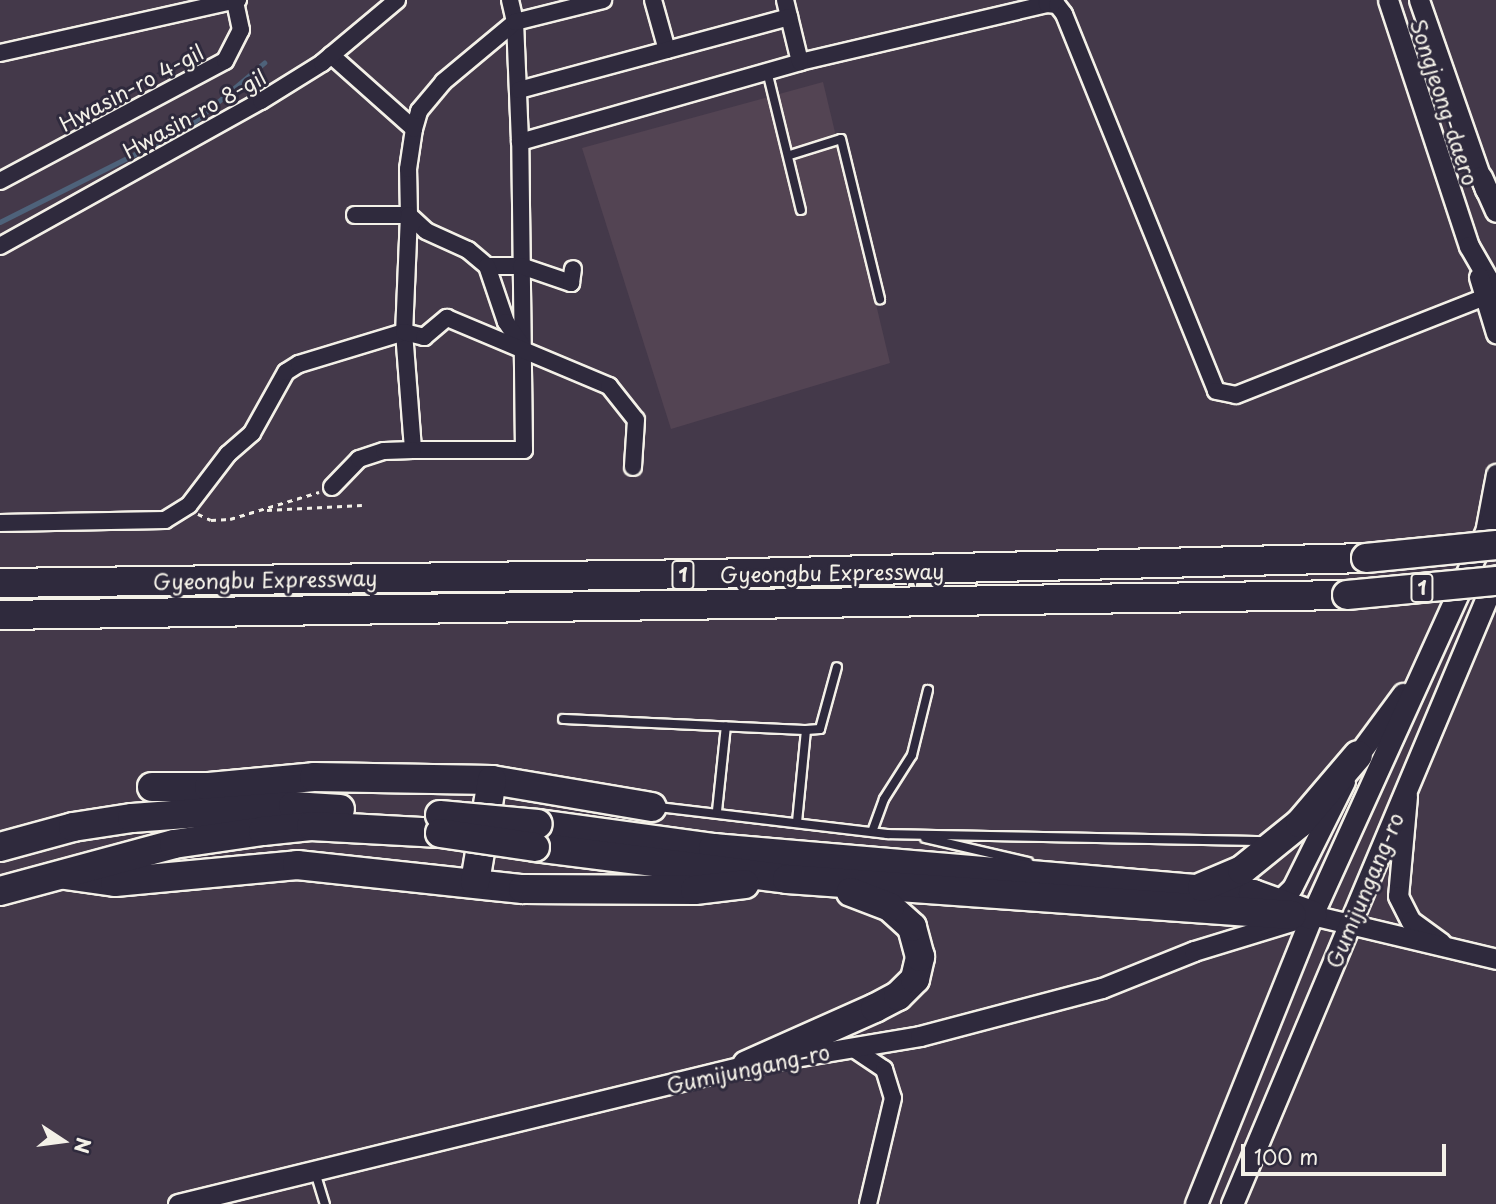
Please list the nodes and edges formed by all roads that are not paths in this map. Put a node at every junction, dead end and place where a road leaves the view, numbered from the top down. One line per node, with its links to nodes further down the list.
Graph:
1 (397, 0): 14 (street, Hwasin-ro 8-gil)
2 (510, 0): 11 (street)
3 (603, 0): 11 (street)
4 (653, 0): 12 (street)
5 (785, 0): 10 (street)
6 (1388, 0): 32 (street, Songjeong-daero)
7 (1419, 0): 21 (street, Songjeong-daero)
8 (237, 1): 13 (street, Hwasin-ro 4-gil); 22 (street, Hwasin-ro 4-gil)
9 (1046, 2): 15 (street); 32 (street)
10 (789, 18): 12 (street); 15 (street)
11 (515, 22): 17 (street); 18 (street)
12 (667, 50): 17 (street)
13 (0, 53)
14 (331, 55): 18 (street); 28 (street, Hwasin-ro 8-gil)
15 (800, 62): 16 (street)
16 (767, 71): 19 (street); 20 (lane)
17 (519, 90): 19 (street)
18 (414, 130): 26 (street)
19 (520, 142): 30 (street)
20 (790, 155): 23 (lane); 33 (lane)
21 (1481, 177): 24 (main road); 27 (street, Songjeong-daero)
22 (0, 181)
23 (801, 210)
24 (1496, 211)
25 (355, 215): 26 (street)
26 (409, 215): 29 (street); 34 (street)
27 (1496, 220)
28 (0, 246)
29 (487, 266): 30 (street); 36 (street)
30 (521, 266): 31 (street); 36 (street)
31 (573, 269)
32 (1491, 295): 35 (street, Songjeong-daero)
33 (880, 299)
34 (404, 332): 36 (street); 37 (street); 42 (street)
35 (1496, 333)
36 (523, 347): 37 (street); 38 (street)
37 (413, 450): 40 (street)
38 (633, 467)
39 (1496, 474): 43 (street)
40 (332, 487)
41 (1496, 510): 43 (main road, Gumijungang-ro)
42 (0, 523)
43 (1490, 541): 44 (highway, Gyeongbu Expressway / 1, bridge); 47 (main road, Gumijungang-ro)
44 (0, 583)
45 (1494, 584): 46 (highway, Gyeongbu Expressway / 1, bridge); 55 (main road, Gumijungang-ro)
46 (0, 615)
47 (1429, 658): 53 (main road); 74 (main road, Gumijungang-ro)
48 (837, 667): 52 (lane)
49 (928, 690): 61 (lane)
50 (563, 719): 51 (lane)
51 (726, 726): 52 (lane); 58 (lane)
52 (806, 730): 59 (lane)
53 (1357, 755): 64 (highway); 73 (street)
54 (492, 780): 56 (highway); 57 (highway); 70 (highway)
55 (1408, 786): 75 (main road, Gumijungang-ro); 76 (street)
56 (152, 787)
57 (652, 807): 58 (lane)
58 (717, 811): 59 (lane)
59 (797, 822): 61 (lane)
60 (440, 824): 63 (highway, bridge); 65 (highway); 66 (highway)
61 (872, 832): 62 (lane)
62 (908, 834): 64 (lane); 68 (lane)
63 (537, 835): 67 (highway); 68 (highway)
64 (1278, 841): 71 (highway)
65 (0, 847)
66 (65, 876): 70 (highway); 72 (highway)
67 (787, 879): 69 (highway); 70 (highway)
68 (1113, 880): 71 (highway)
69 (822, 881): 73 (highway); 80 (highway)
70 (475, 882)
71 (1199, 889): 73 (highway)
72 (0, 891)
73 (1269, 909): 74 (highway); 77 (street)
74 (1312, 915): 75 (street); 77 (street, Gumijungang-ro); 85 (main road, Gumijungang-ro)
75 (1350, 925): 76 (street); 86 (main road, Gumijungang-ro)
76 (1451, 949): 78 (street)
77 (1194, 951): 79 (street, Gumijungang-ro)
78 (1496, 959)
79 (851, 1047): 80 (street, Gumijungang-ro); 84 (street)
80 (747, 1065): 81 (street, Gumijungang-ro)
81 (315, 1172): 82 (street, Gumijungang-ro); 83 (lane)
82 (178, 1204)
83 (326, 1204)
84 (868, 1204)
85 (1196, 1204)
86 (1232, 1204)

